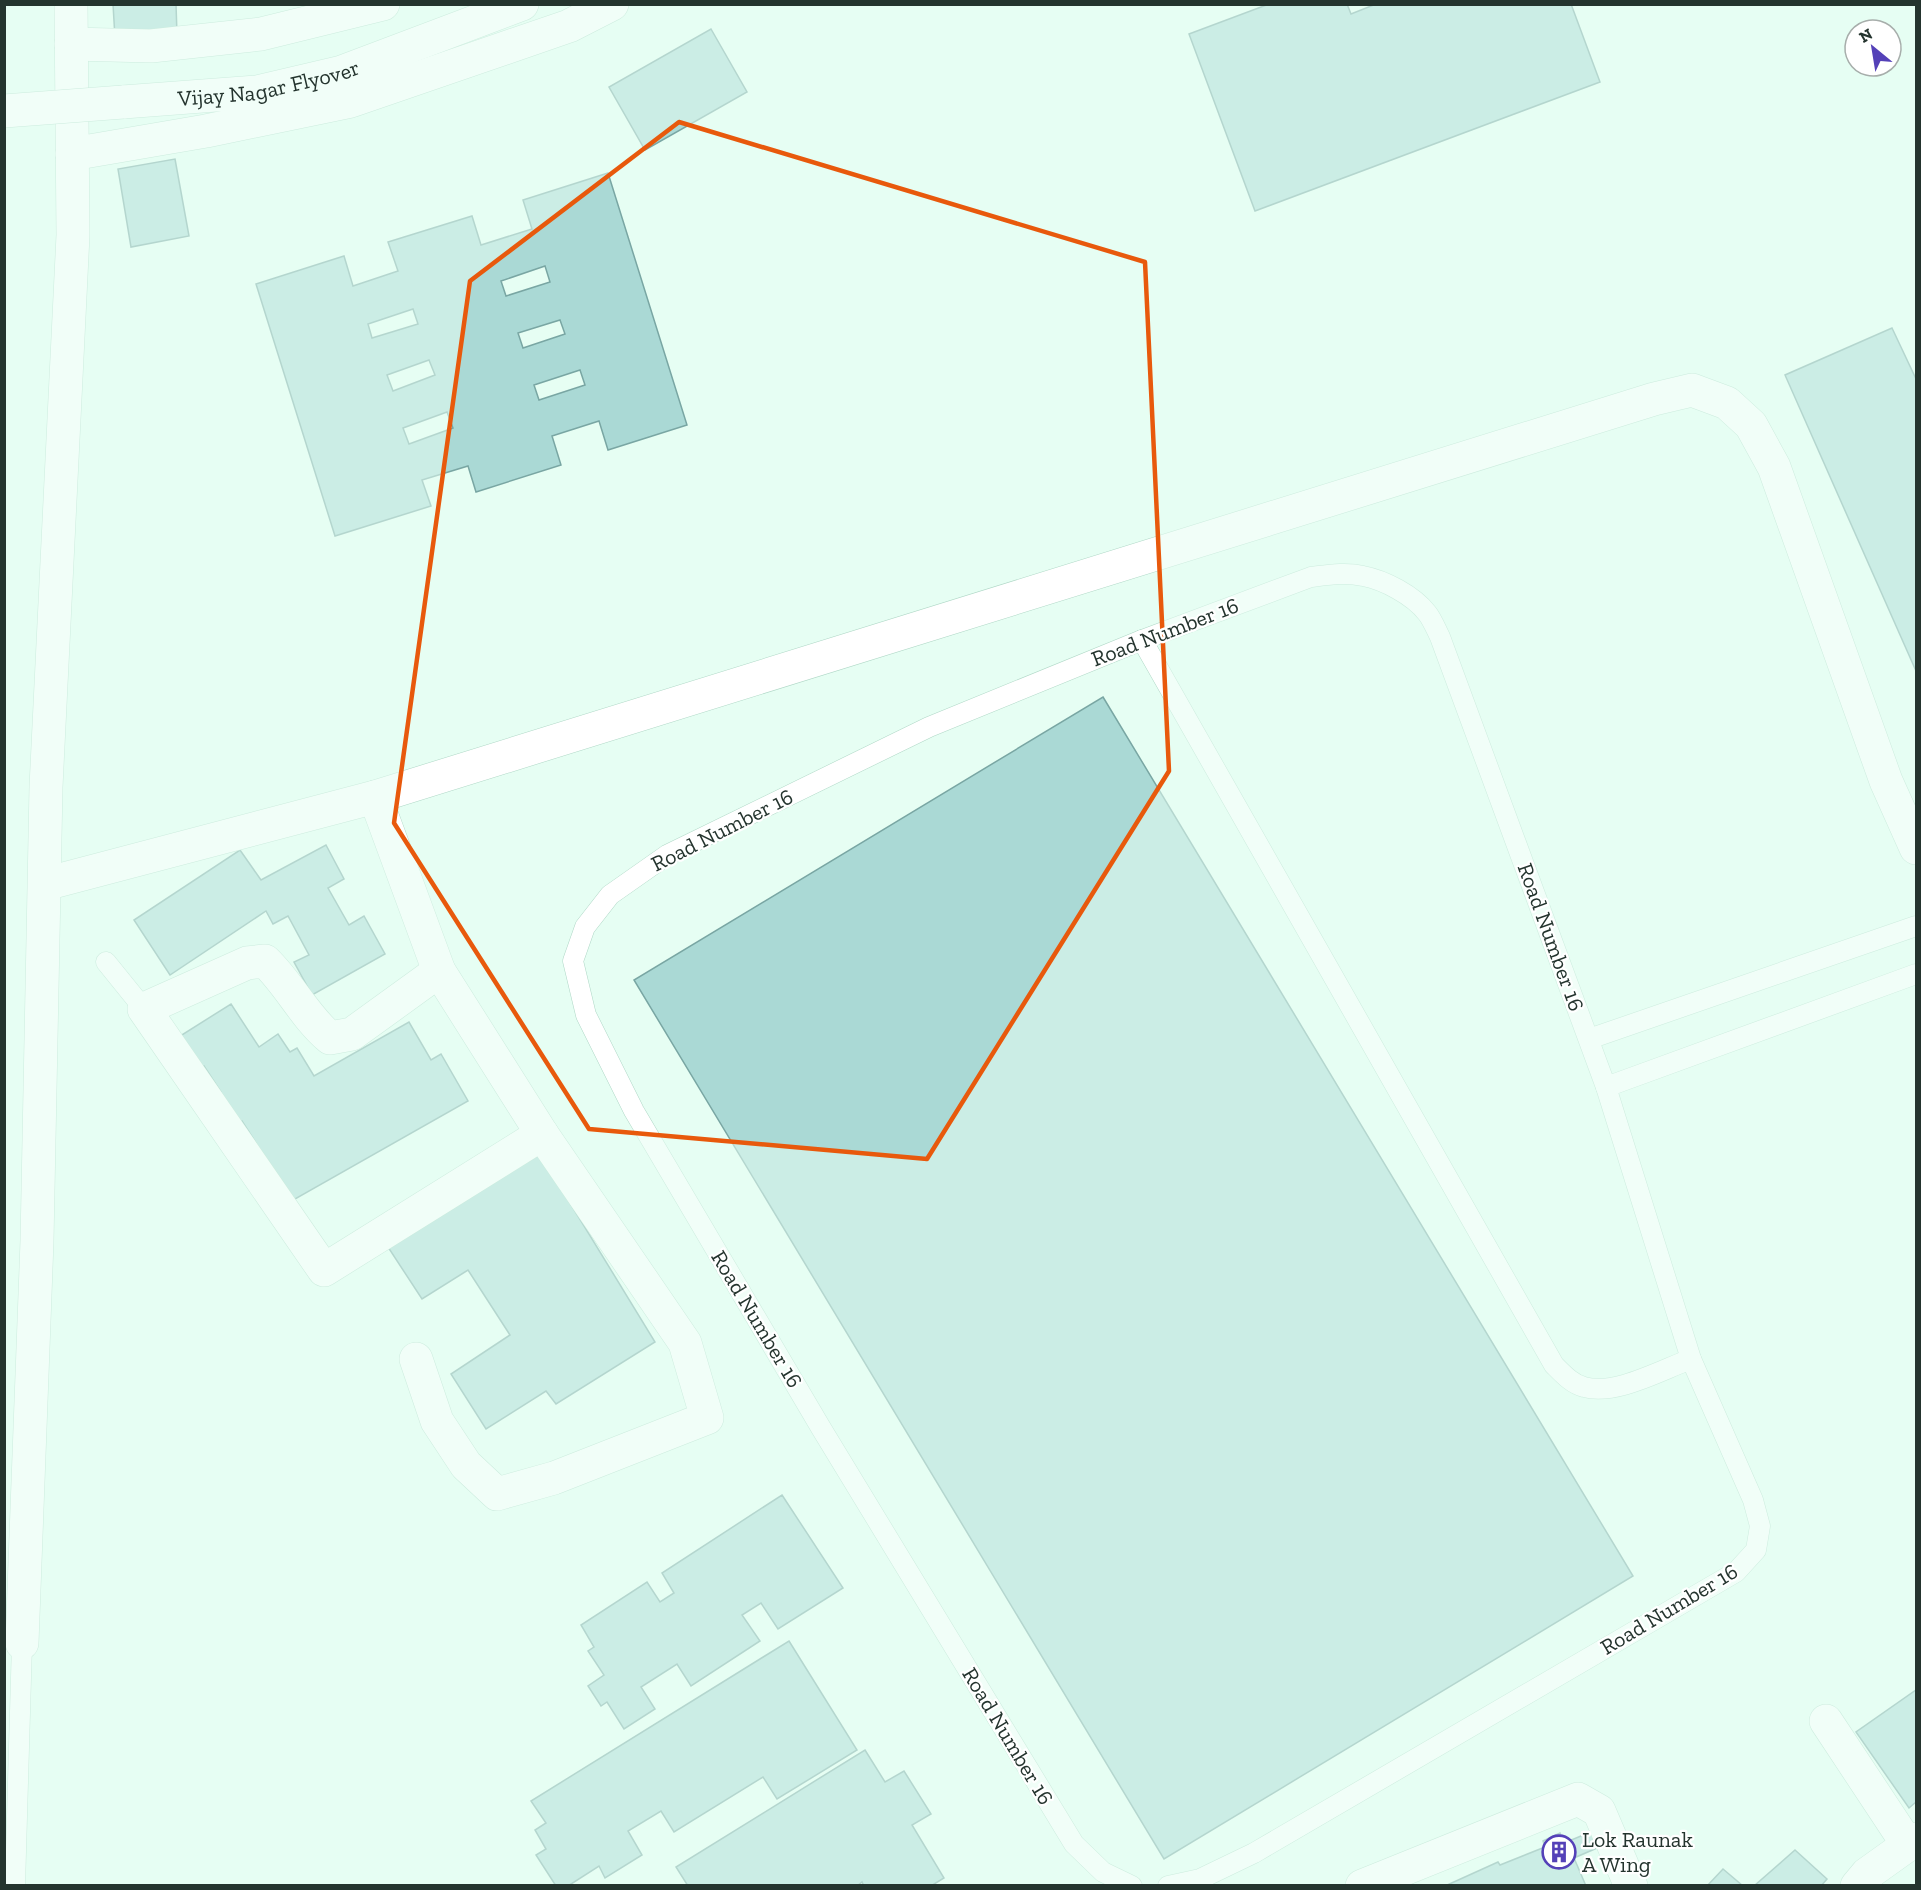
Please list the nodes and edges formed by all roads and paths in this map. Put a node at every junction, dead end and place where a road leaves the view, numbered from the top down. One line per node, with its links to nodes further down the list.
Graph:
1 (71, 4): 5 (street)
2 (383, 4): 5 (street)
3 (522, 4): 6 (street, Vijay Nagar Flyover, bridge)
4 (612, 4): 7 (street)
5 (71, 44): 7 (street)
6 (4, 111)
7 (72, 154): 11 (street)
8 (1142, 640): 17 (lane, Road Number 16); 21 (lane); 26 (lane, Road Number 16)
9 (375, 797): 10 (street); 11 (street); 14 (street)
10 (1917, 848)
11 (45, 884): 22 (street)
12 (1917, 926): 17 (lane, Road Number 16)
13 (106, 962): 16 (lane)
14 (439, 972): 16 (street); 19 (street)
15 (1917, 974): 18 (lane)
16 (144, 1009): 19 (street)
17 (1589, 1039): 18 (lane, Road Number 16)
18 (1606, 1087): 21 (lane, Road Number 16)
19 (542, 1134): 20 (street)
20 (416, 1359)
21 (1691, 1359): 27 (lane, Road Number 16)
22 (22, 1642): 25 (lane)
23 (1826, 1721): 24 (street)
24 (1912, 1842): 30 (street)
25 (15, 1886)
26 (1132, 1886)
27 (1168, 1886)
28 (1362, 1886): 29 (street)
29 (1631, 1886)
30 (1857, 1886)

